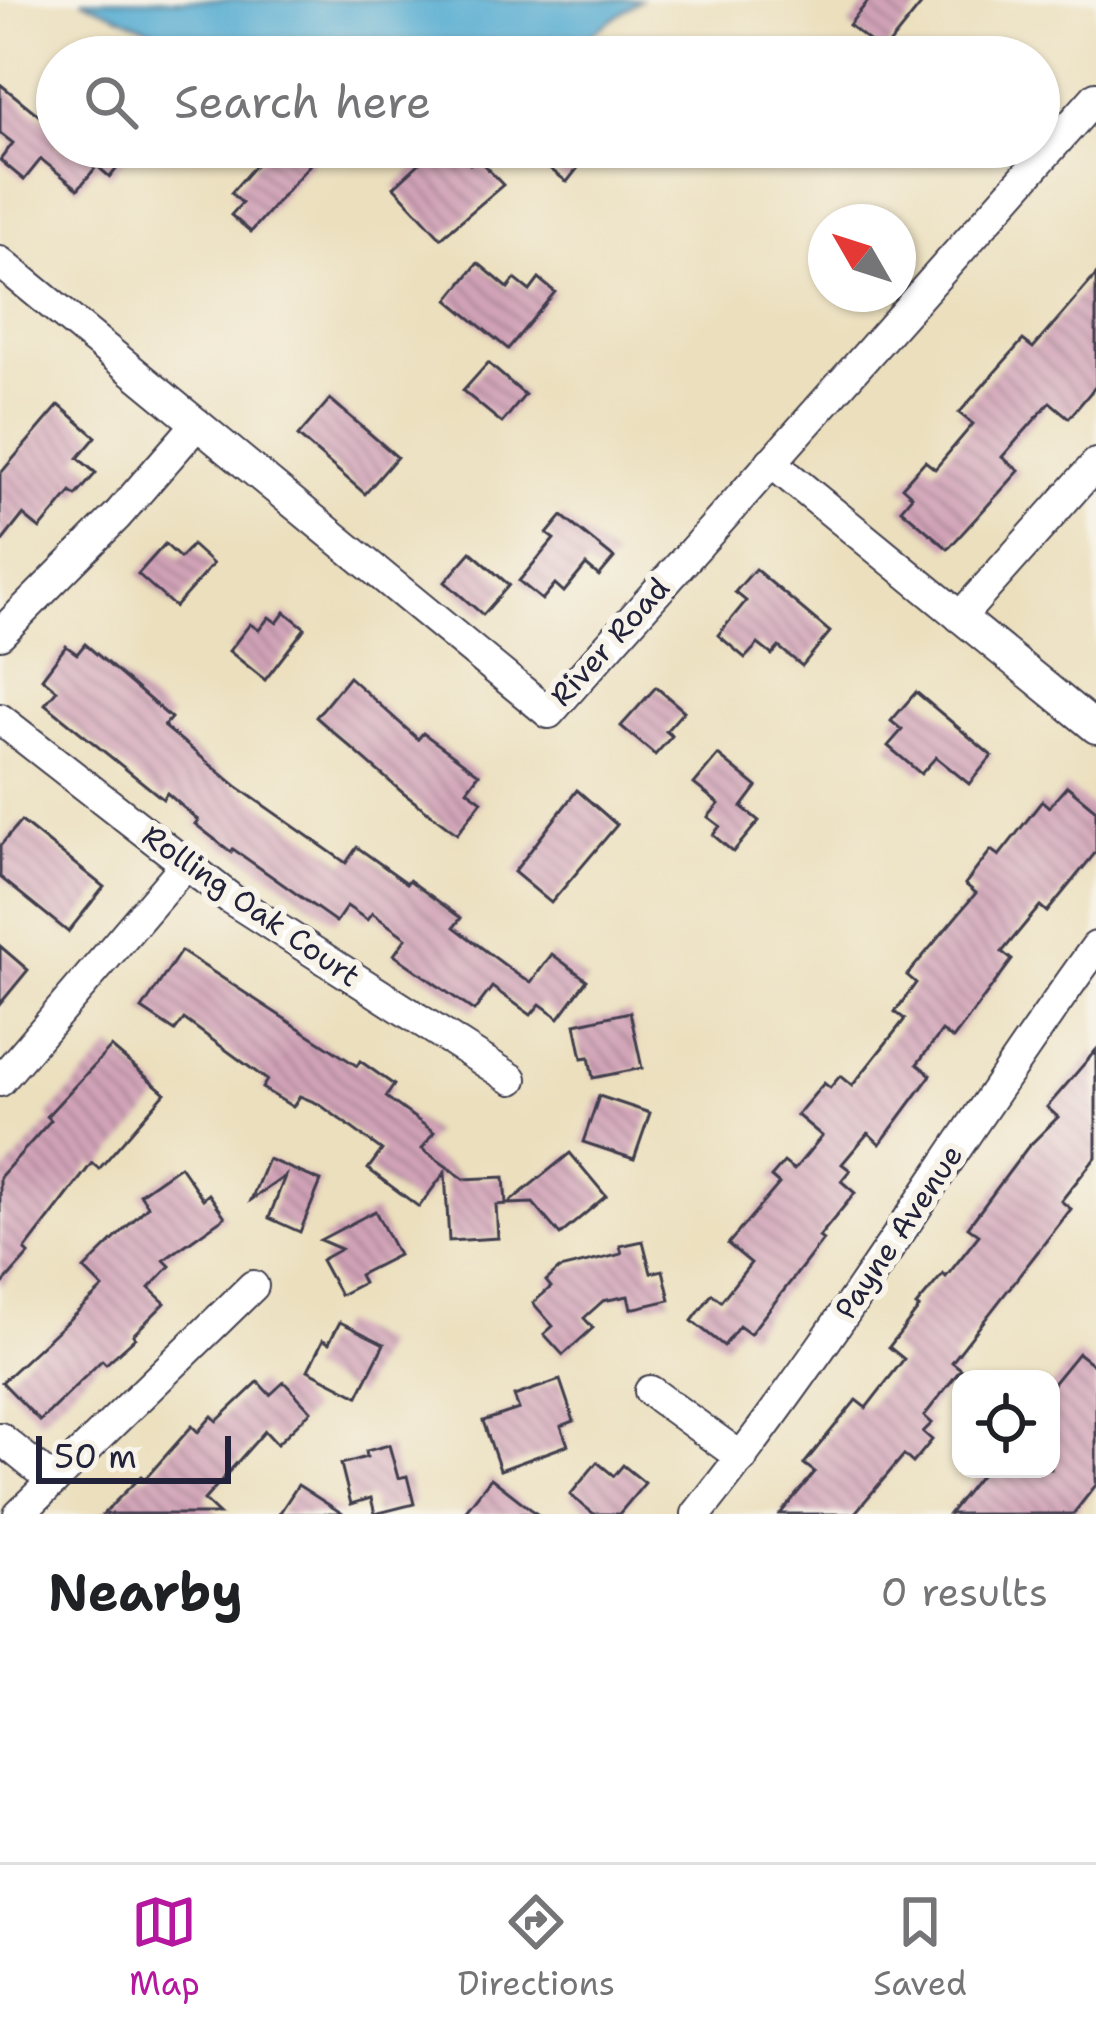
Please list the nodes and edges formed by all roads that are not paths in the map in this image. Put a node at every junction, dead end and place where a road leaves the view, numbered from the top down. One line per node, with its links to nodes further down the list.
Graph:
1 (1096, 97): 2 (street, River Road)
2 (1060, 137)
3 (1033, 168): 6 (street, River Road)
4 (0, 262): 5 (street, River Road)
5 (197, 424): 6 (street, River Road); 9 (street)
6 (771, 462): 8 (street)
7 (1096, 464): 8 (street)
8 (960, 617): 11 (street)
9 (0, 634)
10 (0, 718): 12 (street, Rolling Oak Court)
11 (1096, 728)
12 (184, 866): 14 (street, Rolling Oak Court); 15 (street)
13 (1096, 947): 19 (street, Payne Avenue)
14 (512, 1079)
15 (0, 1081)
16 (253, 1286): 20 (street)
17 (650, 1391): 19 (street)
18 (0, 1438): 20 (street)
19 (742, 1457): 22 (street, Payne Avenue)
20 (53, 1481): 21 (street)
21 (19, 1514)
22 (697, 1514)

